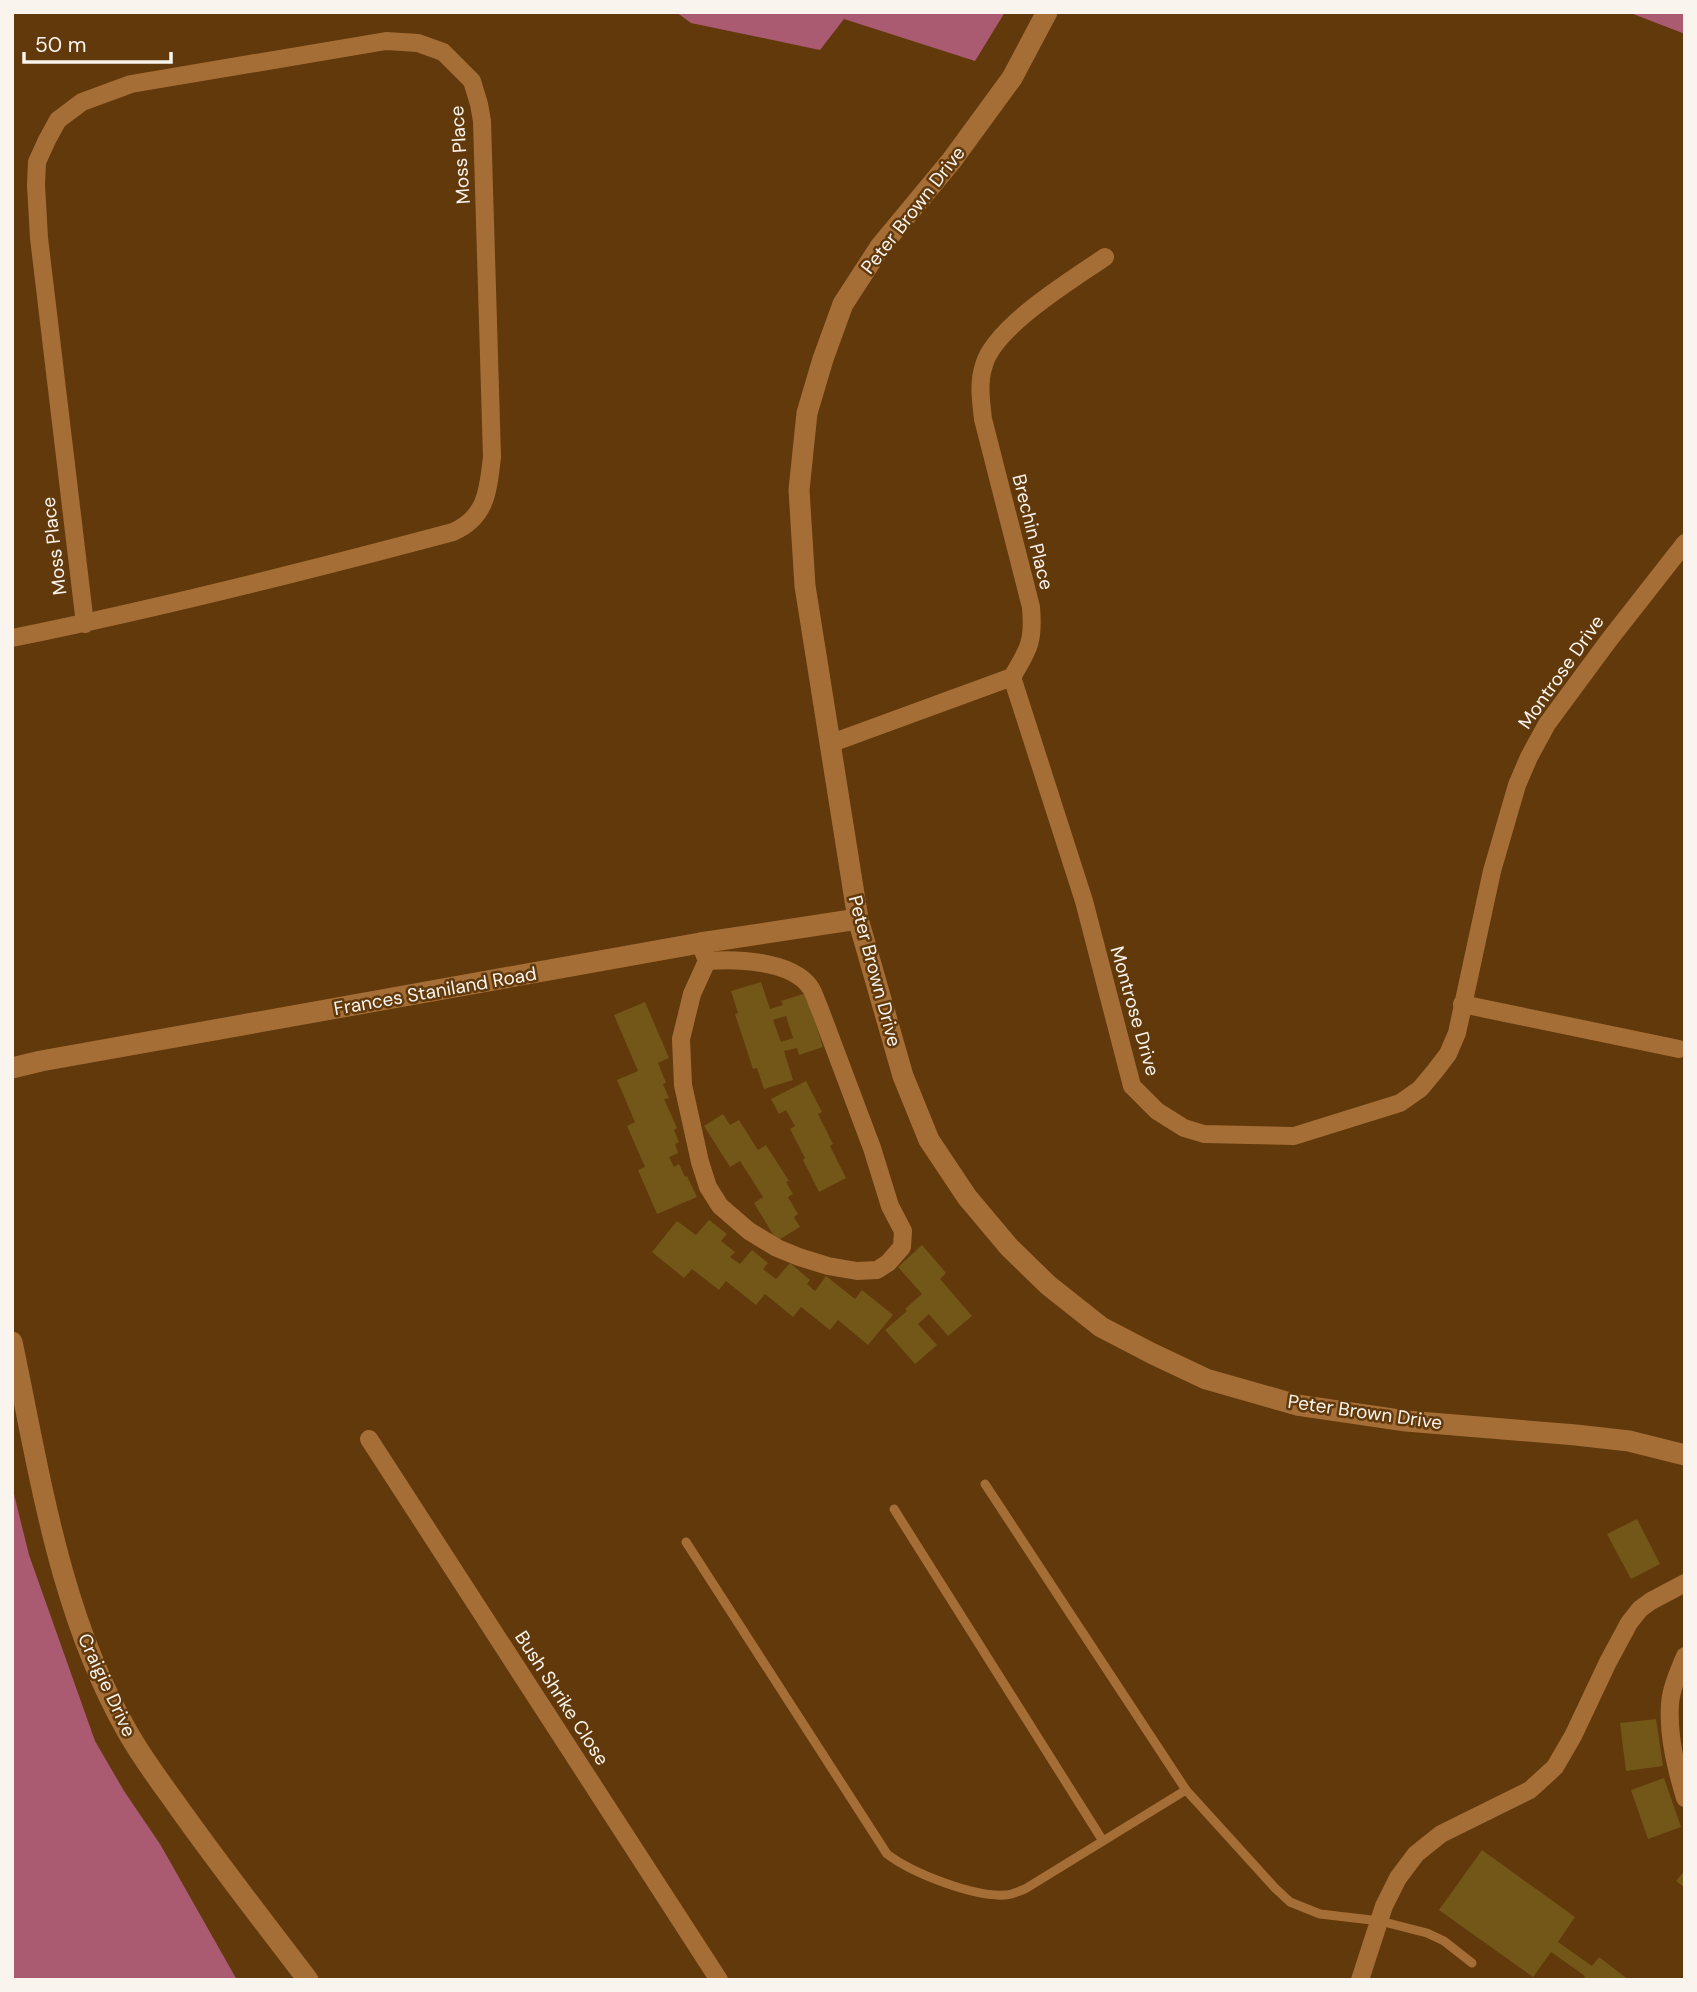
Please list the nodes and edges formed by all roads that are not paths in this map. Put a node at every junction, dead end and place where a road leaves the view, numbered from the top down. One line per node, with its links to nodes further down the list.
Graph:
1 (1047, 12): 7 (street, Peter Brown Drive)
2 (1105, 257): 6 (street, Brechin Place)
3 (1685, 543): 10 (street, Montrose Drive)
4 (85, 624): 4 (street, Moss Place); 5 (street, Moss Place)
5 (12, 638)
6 (1012, 677): 7 (street); 10 (street, Montrose Drive)
7 (830, 744): 8 (street, Peter Brown Drive)
8 (858, 919): 9 (street, Frances Staniland Road); 15 (street, Peter Brown Drive)
9 (704, 952): 9 (street); 12 (street, Frances Staniland Road)
10 (1462, 1004): 11 (street)
11 (1679, 1049)
12 (12, 1068)
13 (12, 1342): 26 (street, Craigie Drive)
14 (369, 1439): 27 (street, Bush Shrike Close)
15 (1685, 1455)
16 (985, 1484): 21 (lane)
17 (894, 1508): 23 (lane)
18 (686, 1542): 23 (lane)
19 (1683, 1587): 24 (street)
20 (1685, 1656): 22 (street)
21 (1186, 1790): 23 (lane); 24 (lane)
22 (1685, 1798)
23 (1103, 1841)
24 (1380, 1921): 25 (lane); 28 (street)
25 (1472, 1963)
26 (307, 1980)
27 (719, 1980)
28 (1360, 1980)

